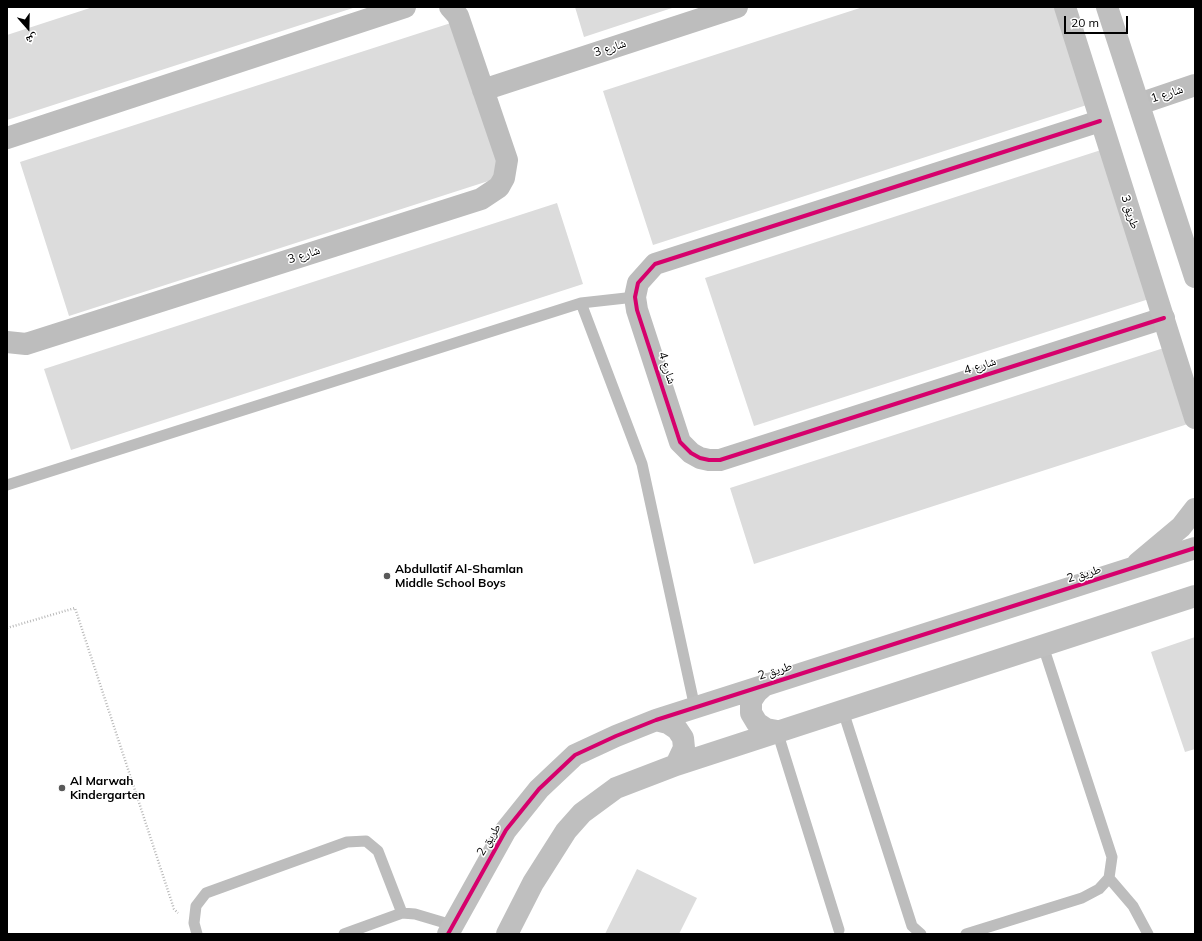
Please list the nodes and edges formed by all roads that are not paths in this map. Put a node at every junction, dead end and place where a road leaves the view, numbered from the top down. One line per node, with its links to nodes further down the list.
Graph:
1 (405, 7): 10 (street)
2 (450, 7): 7 (street, شارع 3)
3 (737, 7): 7 (street, شارع 3)
4 (1065, 7): 9 (street, طريق 3)
5 (1107, 7): 8 (street)
6 (1195, 85): 8 (street, شارع 1)
7 (483, 90): 15 (street, شارع 3)
8 (1139, 104): 11 (street)
9 (1100, 121): 12 (street); 14 (street, طريق 3)
10 (7, 138)
11 (1195, 277)
12 (635, 297): 13 (lane); 14 (street, شارع 4)
13 (581, 303): 18 (lane); 25 (lane)
14 (1164, 318): 16 (street, طريق 3)
15 (7, 342)
16 (1185, 354): 17 (street, طريق 3)
17 (1195, 418)
18 (7, 485)
19 (1195, 509): 21 (street)
20 (1195, 548): 21 (street, طريق 2)
21 (1129, 571): 24 (street, طريق 2)
22 (1195, 596): 23 (street)
23 (1043, 646): 26 (street); 30 (lane)
24 (766, 684): 25 (street, طريق 2); 28 (street)
25 (695, 708): 27 (street, طريق 2)
26 (843, 711): 28 (street); 37 (lane)
27 (656, 720): 29 (street); 33 (street, طريق 2)
28 (777, 731): 29 (street); 34 (lane)
29 (676, 765): 36 (street)
30 (1109, 878): 38 (lane); 39 (lane)
31 (402, 913): 32 (lane); 33 (lane); 35 (lane)
32 (195, 929)
33 (450, 929)
34 (839, 930)
35 (344, 934)
36 (507, 934)
37 (921, 934)
38 (966, 934)
39 (1148, 934)

